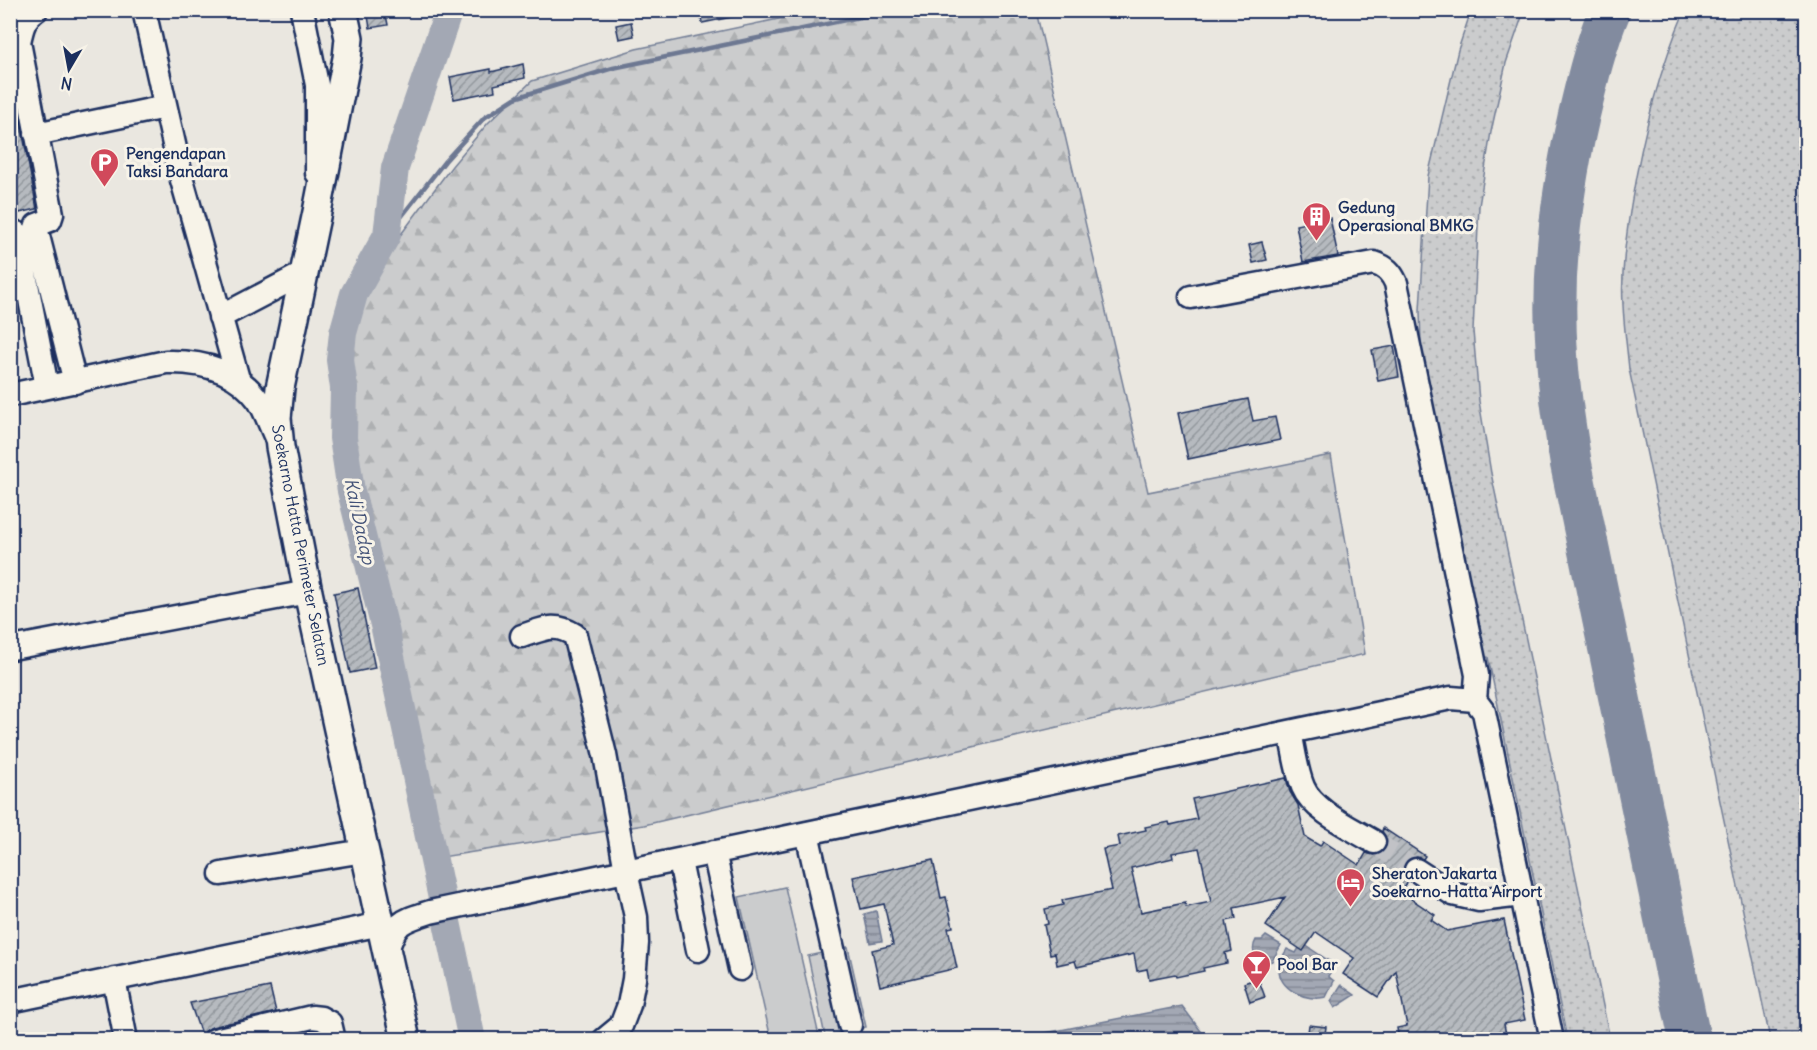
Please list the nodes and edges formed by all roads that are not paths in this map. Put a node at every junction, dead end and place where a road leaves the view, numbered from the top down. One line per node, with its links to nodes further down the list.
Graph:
1 (36, 10): 6 (street)
2 (144, 10): 5 (street)
3 (302, 10): 7 (street)
4 (343, 10): 7 (main road, Soekarno Hatta Perimeter Selatan)
5 (165, 107): 6 (street); 11 (street)
6 (36, 134): 13 (street)
7 (317, 212): 9 (main road, Soekarno Hatta Perimeter Selatan)
8 (10, 231): 14 (street)
9 (304, 273): 11 (street); 16 (main road, Soekarno Hatta Perimeter Selatan)
10 (1191, 297): 20 (street)
11 (220, 317): 12 (street)
12 (238, 379): 13 (street); 16 (street)
13 (75, 382): 14 (street)
14 (47, 387): 15 (street)
15 (10, 395)
16 (280, 447): 17 (main road, Soekarno Hatta Perimeter Selatan)
17 (308, 592): 19 (street); 24 (main road, Soekarno Hatta Perimeter Selatan)
18 (522, 636): 28 (street)
19 (12, 648)
20 (1475, 700): 21 (street); 30 (street)
21 (1290, 732): 22 (street); 23 (street)
22 (807, 833): 25 (street); 37 (street)
23 (1374, 842)
24 (364, 851): 29 (street); 31 (main road, Soekarno Hatta Perimeter Selatan)
25 (714, 852): 26 (street); 34 (street)
26 (681, 861): 28 (street); 32 (street)
27 (1416, 870): 30 (street)
28 (626, 871): 33 (street); 42 (street)
29 (221, 874)
30 (1522, 895): 43 (street)
31 (378, 913): 33 (main road, Soekarno Hatta Perimeter Selatan); 35 (street)
32 (698, 950)
33 (387, 951): 41 (main road)
34 (740, 969)
35 (114, 979): 36 (street); 38 (street)
36 (10, 1001)
37 (850, 1025)
38 (126, 1040)
39 (215, 1040): 40 (street)
40 (334, 1040)
41 (406, 1040)
42 (604, 1040)
43 (1552, 1040)

